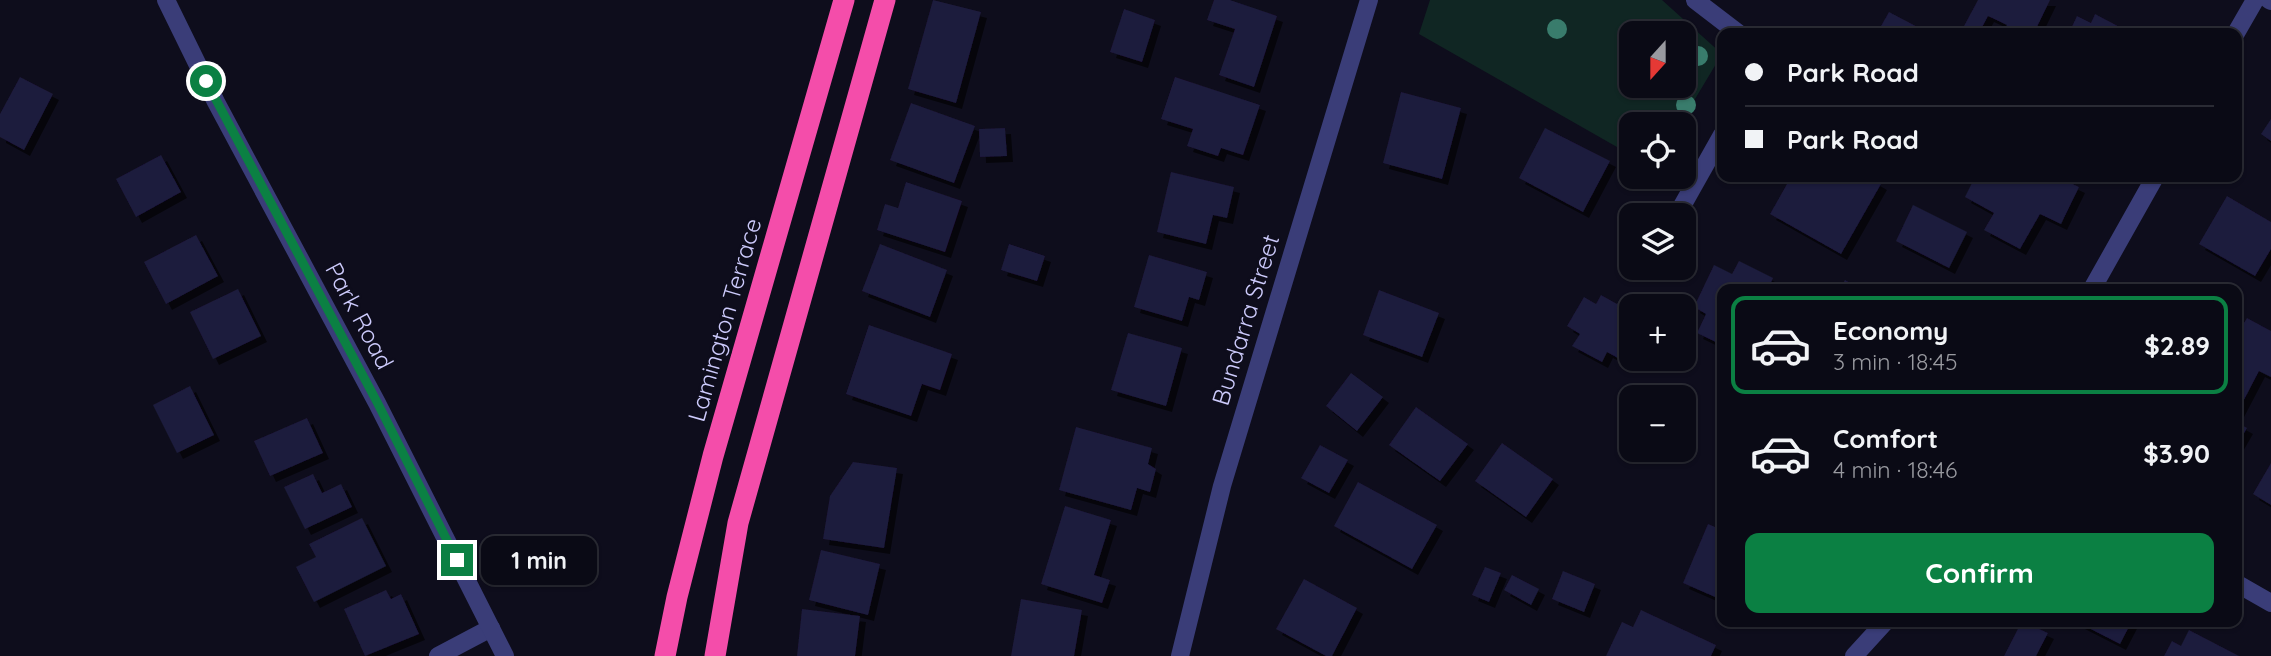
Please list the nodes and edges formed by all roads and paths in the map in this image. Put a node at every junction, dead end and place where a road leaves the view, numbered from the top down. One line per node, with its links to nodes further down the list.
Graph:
1 (166, 0): 16 (street, Park Road)
2 (844, 0): 19 (highway, Lamington Terrace)
3 (885, 0): 20 (highway)
4 (1369, 0): 21 (street, Bundarra Street)
5 (1695, 0): 7 (street)
6 (2255, 0): 8 (street)
7 (1731, 28)
8 (2239, 28)
9 (1717, 144): 11 (street)
10 (2152, 182): 12 (street)
11 (1684, 203)
12 (2095, 284)
13 (2242, 586): 14 (street)
14 (2271, 603)
15 (1881, 627): 22 (street)
16 (491, 628): 17 (street); 18 (street, Park Road)
17 (438, 656)
18 (505, 656)
19 (665, 656)
20 (715, 656)
21 (1180, 656)
22 (1854, 656)

